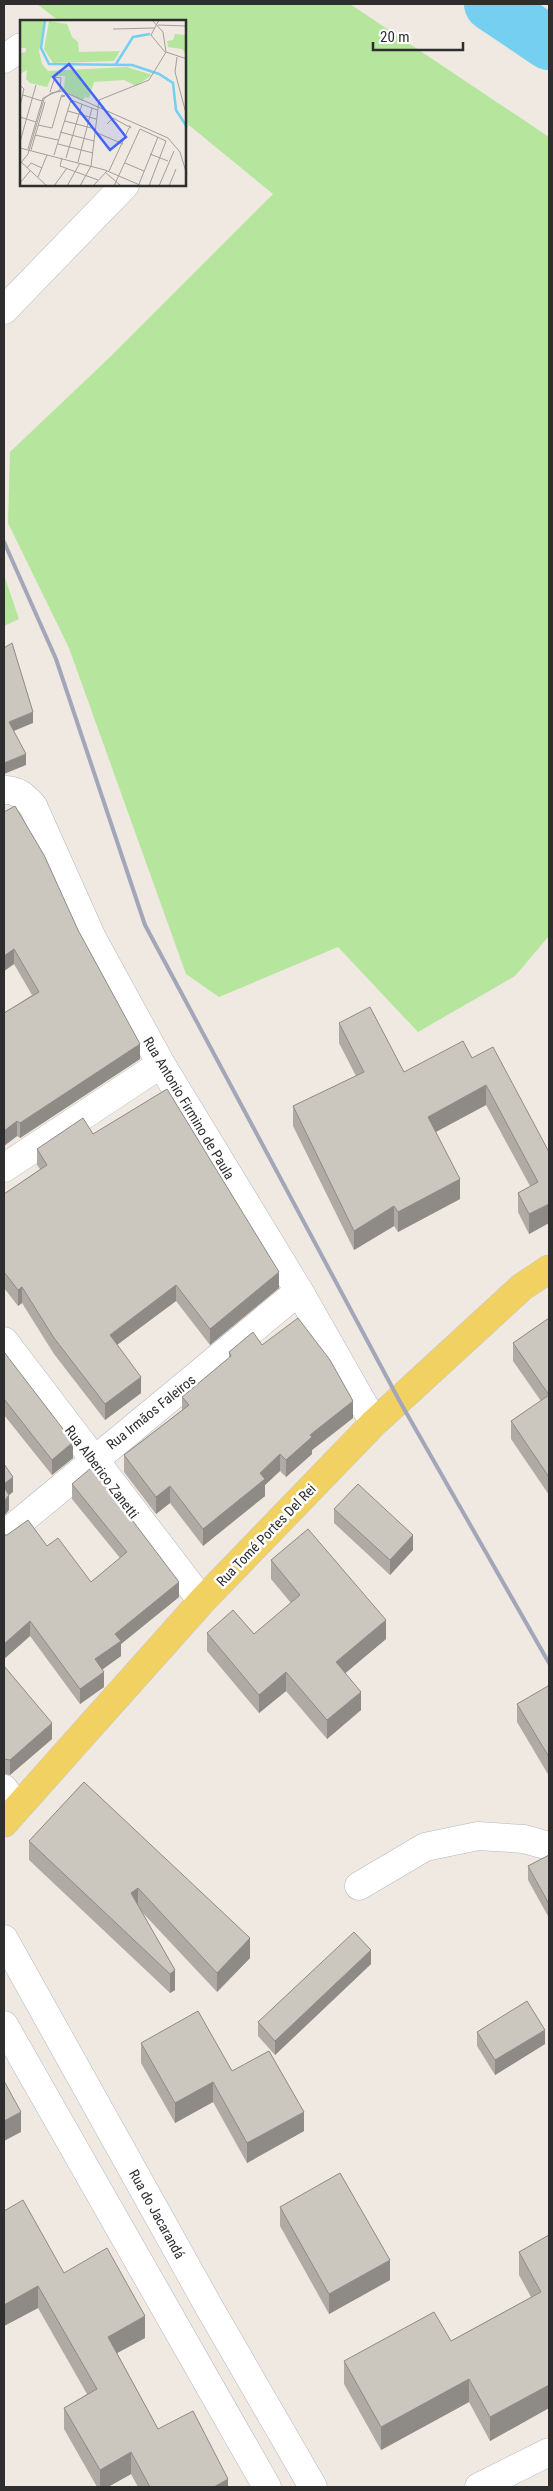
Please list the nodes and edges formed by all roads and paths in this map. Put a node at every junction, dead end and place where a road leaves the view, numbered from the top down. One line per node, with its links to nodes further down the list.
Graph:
1 (20, 48): 2 (street)
2 (4, 59)
3 (124, 186): 4 (street)
4 (4, 310)
5 (8, 790): 6 (street, Rua Antonio Firmino de Paula)
6 (161, 1064): 7 (street); 9 (street, Rua Antonio Firmino de Paula)
7 (4, 1168)
8 (549, 1269): 11 (main road, Rua Tomé Portes Del Rei)
9 (300, 1291): 11 (street, Rua Antonio Firmino de Paula); 12 (street, Rua Irmãos Faleiros)
10 (4, 1341): 12 (street, Rua Alberico Zanetti)
11 (374, 1423): 14 (main road, Rua Tomé Portes Del Rei)
12 (93, 1460): 13 (street, Rua Irmãos Faleiros); 14 (street, Rua Alberico Zanetti)
13 (4, 1535)
14 (202, 1601): 15 (main road, Rua Tomé Portes Del Rei)
15 (8, 1806)
16 (549, 1846): 17 (street)
17 (359, 1886)
18 (4, 1939): 20 (street, Rua do Jacarandá)
19 (4, 2025): 21 (street)
20 (124, 2155): 21 (street); 22 (street, Rua do Jacarandá)
21 (89, 2174): 23 (street)
22 (209, 2307): 23 (street); 26 (street, Rua do Jacarandá)
23 (175, 2325): 25 (street)
24 (549, 2452): 27 (street)
25 (267, 2487)
26 (313, 2487)
27 (479, 2487)

